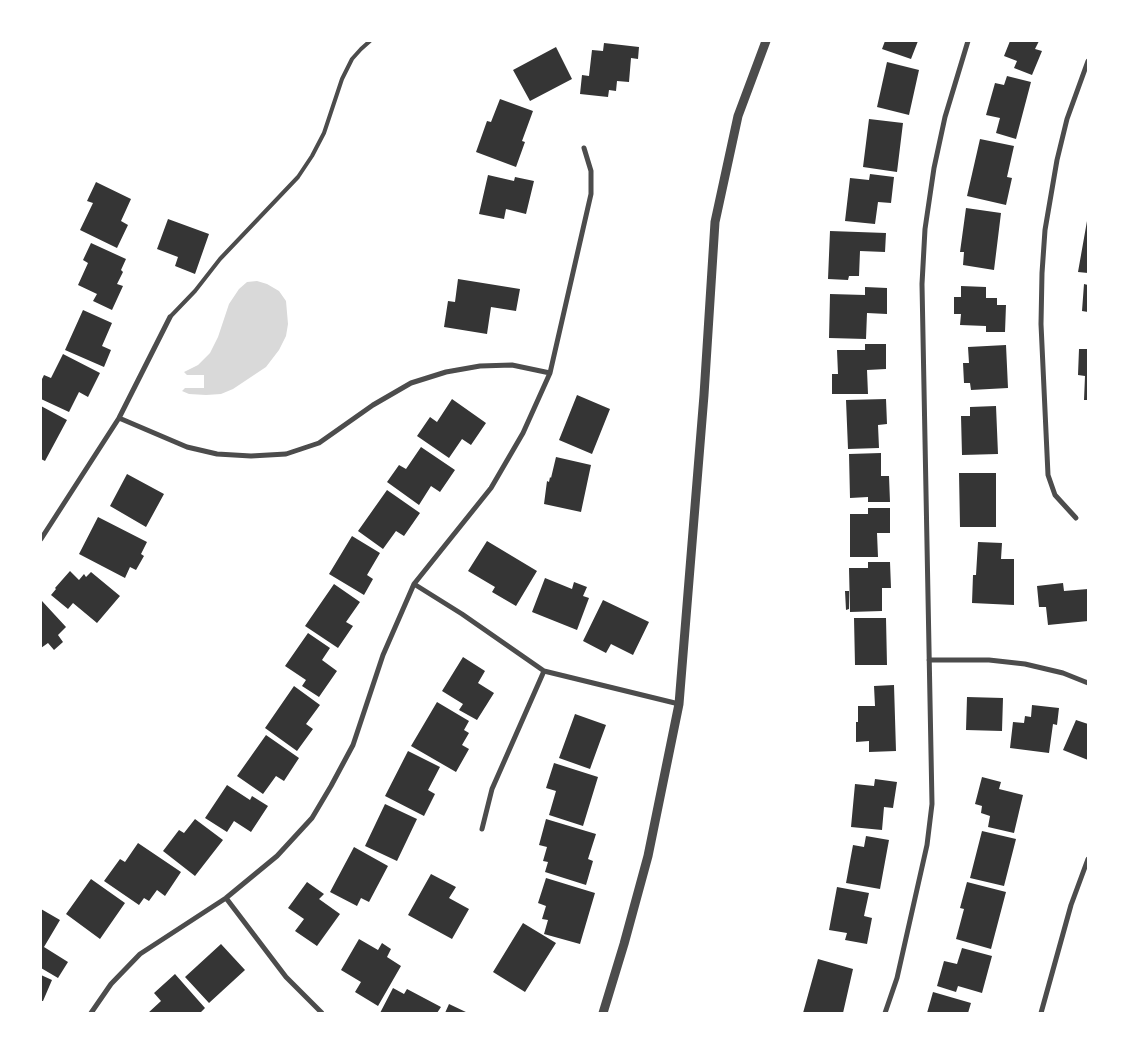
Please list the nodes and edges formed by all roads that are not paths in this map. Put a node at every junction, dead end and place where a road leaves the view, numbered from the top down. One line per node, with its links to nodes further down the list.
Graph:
1 (370, 41): 6 (lane)
2 (766, 41): 15 (street)
3 (968, 41): 12 (street)
4 (1088, 61): 9 (street)
5 (584, 148): 7 (street)
6 (170, 317): 8 (street)
7 (550, 373): 8 (street); 11 (street)
8 (119, 418): 10 (street)
9 (1076, 518)
10 (41, 539)
11 (414, 584): 13 (street); 18 (street)
12 (929, 660): 14 (street); 22 (street)
13 (544, 671): 15 (street); 16 (street)
14 (1088, 683)
15 (679, 704): 21 (street)
16 (482, 829)
17 (1088, 859): 23 (street)
18 (226, 898): 19 (street); 20 (street)
19 (91, 1013)
20 (322, 1013)
21 (603, 1013)
22 (885, 1013)
23 (1041, 1013)

